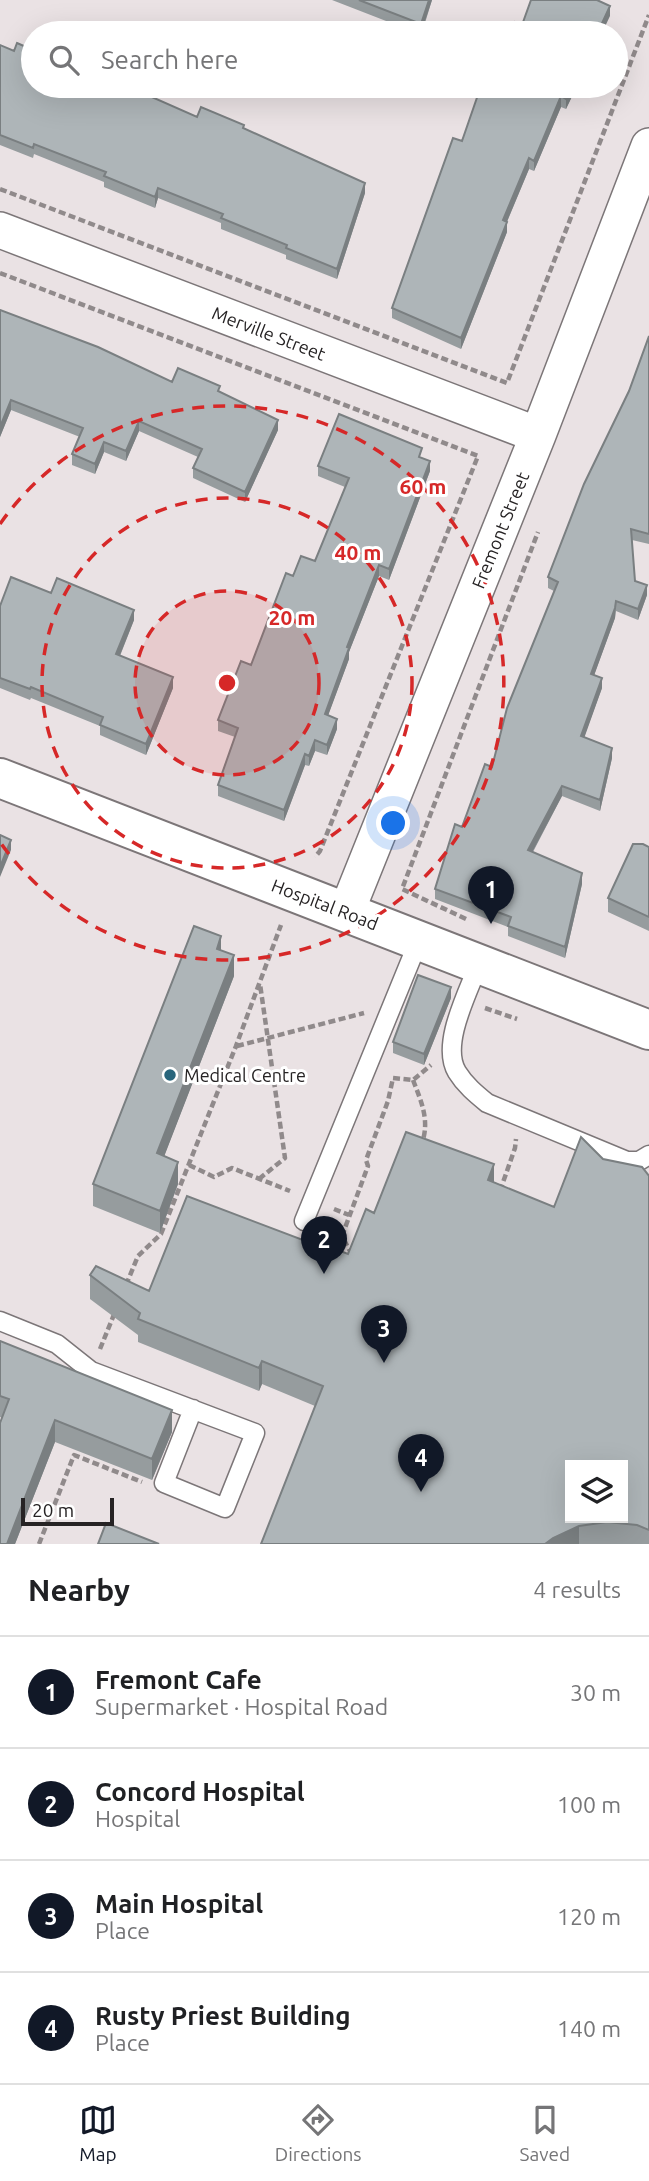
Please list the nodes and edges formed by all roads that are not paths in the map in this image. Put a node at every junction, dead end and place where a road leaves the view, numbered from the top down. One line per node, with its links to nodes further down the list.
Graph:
1 (649, 146): 3 (street, Fremont Street)
2 (0, 230): 3 (street, Merville Street)
3 (538, 435): 5 (street, Fremont Street)
4 (0, 778): 5 (street, Hospital Road)
5 (346, 913): 6 (street, Hospital Road)
6 (419, 940): 7 (street, Hospital Road); 10 (lane)
7 (479, 963): 8 (street, Hospital Road); 9 (lane)
8 (649, 1030)
9 (649, 1155)
10 (304, 1221)
11 (0, 1321): 12 (lane)
12 (193, 1409): 12 (lane)

